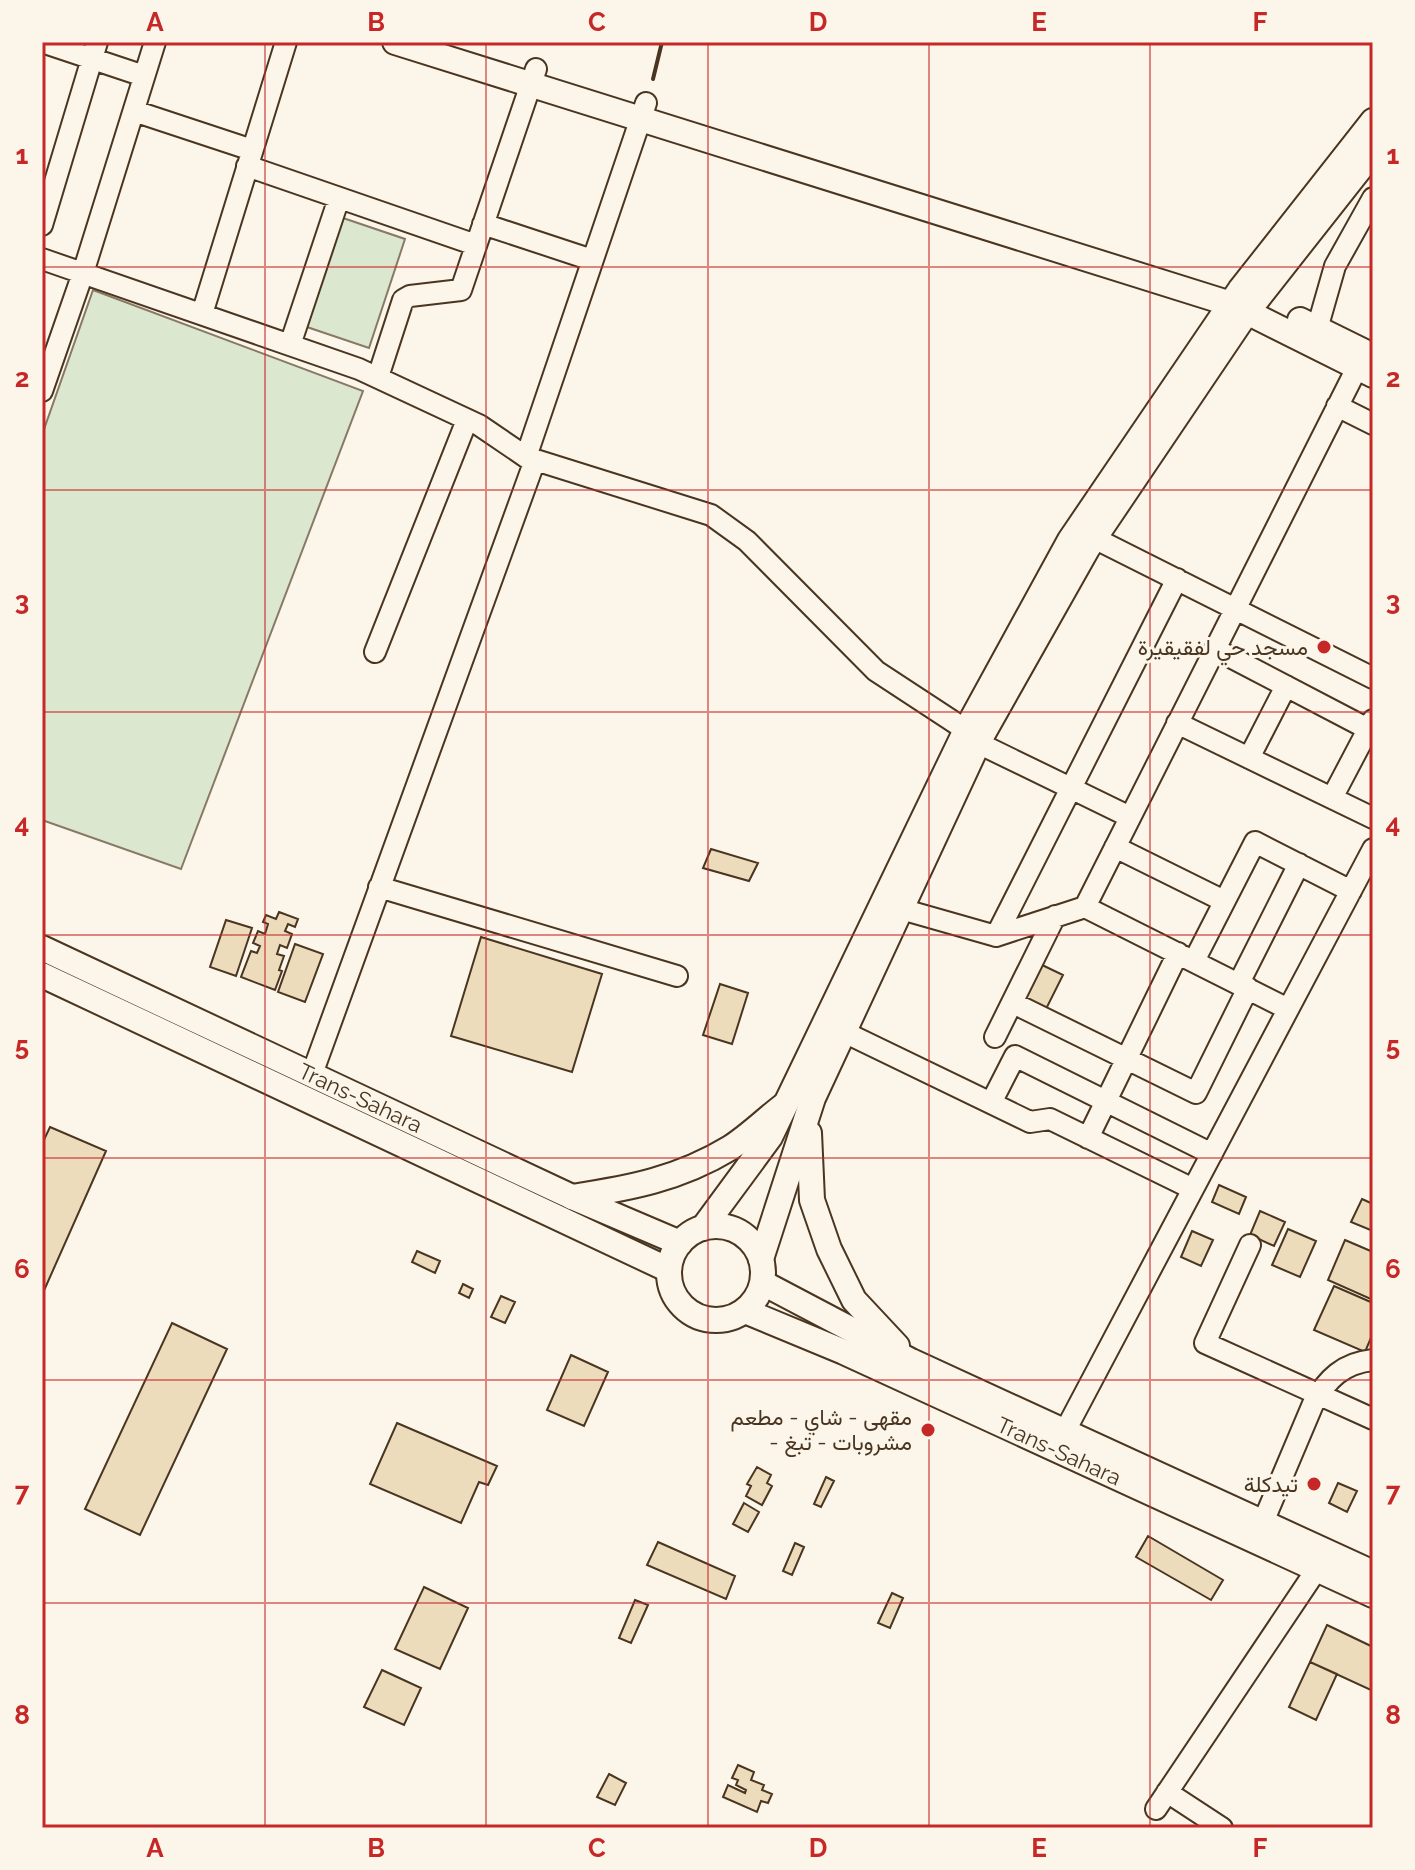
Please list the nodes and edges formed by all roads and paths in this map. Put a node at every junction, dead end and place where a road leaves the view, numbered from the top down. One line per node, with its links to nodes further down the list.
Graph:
1 (42, 42): 6 (street)
2 (155, 42): 7 (street)
3 (286, 42): 13 (street)
4 (395, 42): 8 (main road)
5 (451, 42): 8 (main road)
6 (95, 50): 7 (street); 17 (street)
7 (144, 76): 9 (street)
8 (534, 77): 10 (main road); 16 (street)
9 (134, 111): 13 (street); 21 (street)
10 (643, 111): 20 (street); 22 (main road)
11 (1373, 121): 22 (main road)
12 (1373, 152): 22 (main road)
13 (250, 158): 14 (street); 23 (street)
14 (339, 198): 18 (street); 25 (street)
15 (1373, 198): 24 (street)
16 (483, 224): 18 (street); 20 (street)
17 (42, 225)
18 (476, 245): 27 (street)
19 (42, 259): 21 (street)
20 (592, 260): 32 (street)
21 (83, 273): 23 (street); 28 (street)
22 (1244, 301): 24 (main road); 26 (main road); 33 (main road); 42 (main road)
23 (202, 314): 25 (street)
24 (1317, 329): 26 (main road)
25 (290, 345): 27 (street)
26 (1367, 363): 29 (street)
27 (378, 377): 30 (street)
28 (42, 391)
29 (1337, 406): 31 (street); 35 (street)
30 (467, 420): 32 (street); 37 (street)
31 (1373, 424)
32 (530, 459): 42 (street); 51 (street)
33 (1094, 538): 34 (street); 42 (main road)
34 (1177, 579): 35 (street); 44 (street)
35 (1235, 609): 36 (street); 38 (street)
36 (1215, 649): 39 (street); 40 (street)
37 (375, 652)
38 (1373, 678)
39 (1286, 686): 41 (street); 43 (street)
40 (1177, 723): 43 (street); 46 (street)
41 (1371, 724): 45 (street)
42 (975, 737): 44 (street); 55 (main road); 69 (main road)
43 (1249, 758): 45 (street)
44 (1071, 788): 46 (street); 57 (street)
45 (1332, 798): 47 (street)
46 (1130, 817): 48 (street)
47 (1373, 818)
48 (1115, 847): 53 (street); 54 (street)
49 (1373, 849): 52 (street)
50 (1299, 864): 52 (street); 53 (street); 62 (street)
51 (379, 887): 61 (street); 68 (street)
52 (1360, 888): 64 (street)
53 (1224, 901): 59 (street)
54 (1085, 907): 56 (street); 59 (street)
55 (901, 909): 57 (street); 65 (main road)
56 (1055, 916): 57 (street); 63 (street)
57 (996, 936)
58 (42, 948): 68 (main road, Trans-Sahara)
59 (1186, 957): 62 (street); 67 (street)
60 (42, 975): 79 (main road, Trans-Sahara)
61 (677, 976)
62 (1243, 986): 64 (street); 67 (street)
63 (1013, 1003): 66 (street); 67 (street)
64 (1288, 1009): 73 (street)
65 (844, 1032): 69 (main road); 71 (street)
66 (995, 1037)
67 (1126, 1059): 70 (street)
68 (312, 1074): 75 (main road, Trans-Sahara)
69 (802, 1099): 75 (main road); 76 (main road); 80 (main road); 83 (main road)
70 (1106, 1101): 71 (street); 72 (street); 73 (street)
71 (991, 1103): 72 (street)
72 (1088, 1138): 74 (street)
73 (1212, 1154): 74 (street)
74 (1193, 1189): 86 (street)
75 (572, 1197): 77 (main road, Trans-Sahara)
76 (703, 1228): 77 (main road); 80 (main road)
77 (680, 1243): 79 (main road)
78 (1250, 1245): 84 (street)
79 (669, 1270): 81 (main road)
80 (762, 1271): 81 (main road); 83 (main road, Trans-Sahara)
81 (745, 1311): 87 (main road, Trans-Sahara)
82 (1373, 1360): 84 (street)
83 (911, 1361): 86 (main road, Trans-Sahara)
84 (1319, 1394): 85 (street); 87 (street)
85 (1373, 1419)
86 (1065, 1431): 87 (main road, Trans-Sahara)
87 (1259, 1532): 88 (main road, Trans-Sahara); 89 (main road, Trans-Sahara)
88 (1317, 1569): 89 (main road, Trans-Sahara); 90 (street)
89 (1372, 1585)
90 (1222, 1828)

